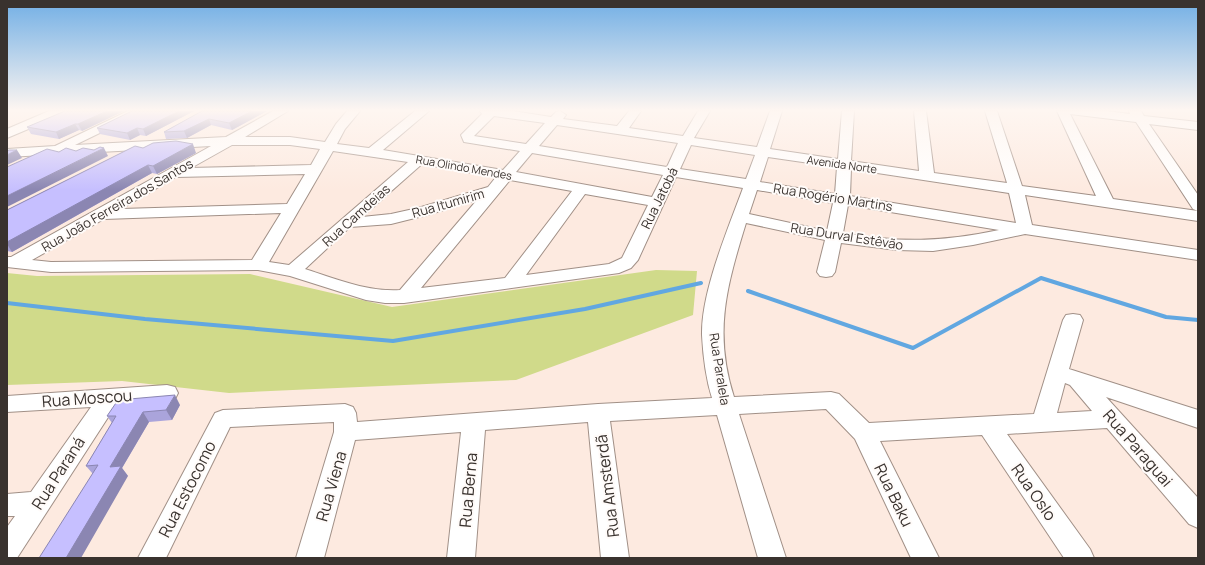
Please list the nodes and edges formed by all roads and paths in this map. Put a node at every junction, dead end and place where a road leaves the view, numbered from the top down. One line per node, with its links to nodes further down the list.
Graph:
1 (83, 137): 21 (street)
2 (157, 137): 19 (street)
3 (235, 137): 16 (street, Rua João Ferreira dos Santos)
4 (334, 137): 18 (street)
5 (390, 137): 22 (street)
6 (468, 137): 20 (street, Rua Rogério Martins)
7 (540, 137): 20 (street, Rua Itumirim)
8 (662, 137): 17 (street, Avenida Norte)
9 (688, 137): 17 (street, Rua Jatobá)
10 (766, 137): 23 (street, Rua Paralela)
11 (846, 137): 27 (street)
12 (923, 137): 33 (street)
13 (1000, 137): 36 (street)
14 (1076, 137): 40 (street)
15 (1152, 137): 41 (street)
16 (229, 141): 18 (street, Rua Olindo Mendes); 19 (street, Rua Olindo Mendes); 31 (street, Rua João Ferreira dos Santos)
17 (686, 141): 23 (street, Avenida Norte); 30 (street, Rua Jatobá)
18 (329, 146): 22 (street, Rua Olindo Mendes); 29 (street)
19 (137, 148): 21 (street, Rua Olindo Mendes); 26 (street)
20 (529, 149): 30 (street, Rua Rogério Martins); 32 (street, Rua Itumirim)
21 (54, 151): 24 (street, Rua Olindo Mendes); 28 (street)
22 (372, 152): 25 (street, Rua Olindo Mendes)
23 (761, 152): 27 (street, Avenida Norte); 34 (street, Rua Paralela)
24 (7, 153)
25 (419, 160): 32 (street, Rua Olindo Mendes); 46 (street, Rua Camdeias)
26 (110, 162)
27 (844, 164): 33 (street, Avenida Norte); 38 (street)
28 (21, 166)
29 (315, 169): 31 (street); 42 (street)
30 (672, 172): 34 (street, Rua Rogério Martins); 39 (street, Rua Jatobá)
31 (172, 174): 43 (street, Rua João Ferreira dos Santos)
32 (506, 174): 35 (street, Rua Olindo Mendes); 37 (street, Rua Itumirim)
33 (927, 176): 36 (street, Avenida Norte)
34 (751, 184): 38 (street, Rua Rogério Martins); 45 (street, Rua Paralela)
35 (582, 188): 39 (street, Rua Olindo Mendes); 54 (street)
36 (1016, 189): 40 (street, Avenida Norte); 47 (street)
37 (494, 190): 46 (street, Rua Itumirim); 55 (street)
38 (842, 198): 47 (street, Rua Rogério Martins); 48 (street)
39 (657, 202): 54 (street, Rua Jatobá)
40 (1107, 203): 44 (street, Avenida Norte)
41 (1198, 206)
42 (293, 208): 43 (street); 51 (street)
43 (101, 214): 50 (street, Rua João Ferreira dos Santos)
44 (1198, 216)
45 (741, 217): 48 (street, Rua Durval Estêvão); 61 (street, Rua Paralela)
46 (345, 223): 52 (street, Rua Camdeias)
47 (1025, 229): 48 (street, Rua Durval Estêvão); 49 (street, Rua Rogério Martins)
48 (833, 236): 53 (street)
49 (1198, 255)
50 (10, 263): 51 (street)
51 (258, 265): 52 (street)
52 (293, 271): 55 (street)
53 (826, 272)
54 (511, 283): 55 (street)
55 (404, 297)
56 (1073, 320): 57 (street)
57 (1068, 376): 63 (street, Rua Paraguai); 65 (street); 68 (street)
58 (167, 393): 59 (street, Rua Moscou)
59 (108, 397): 60 (street, Rua Moscou); 71 (street, Rua Paraná)
60 (7, 404)
61 (725, 406): 62 (street, Rua Baku); 70 (street, Rua Baku); 79 (street, Rua Paralela)
62 (598, 413): 66 (street, Rua Baku); 78 (street, Rua Amsterdã)
63 (1112, 418): 68 (street); 73 (street, Rua Paraguai)
64 (223, 419): 67 (street, Rua Baku); 75 (street, Rua Estocomo)
65 (1198, 419)
66 (474, 422): 67 (street, Rua Baku); 77 (street, Rua Berna)
67 (345, 423): 76 (street, Rua Viena)
68 (1043, 423): 69 (street)
69 (988, 426): 70 (street); 81 (street, Rua Oslo)
70 (864, 433): 80 (street, Rua Baku)
71 (38, 503): 72 (street); 74 (street, Rua Paraná)
72 (7, 505)
73 (1198, 516)
74 (7, 550)
75 (152, 558)
76 (310, 558)
77 (462, 558)
78 (615, 558)
79 (772, 558)
80 (925, 558)
81 (1080, 558)

